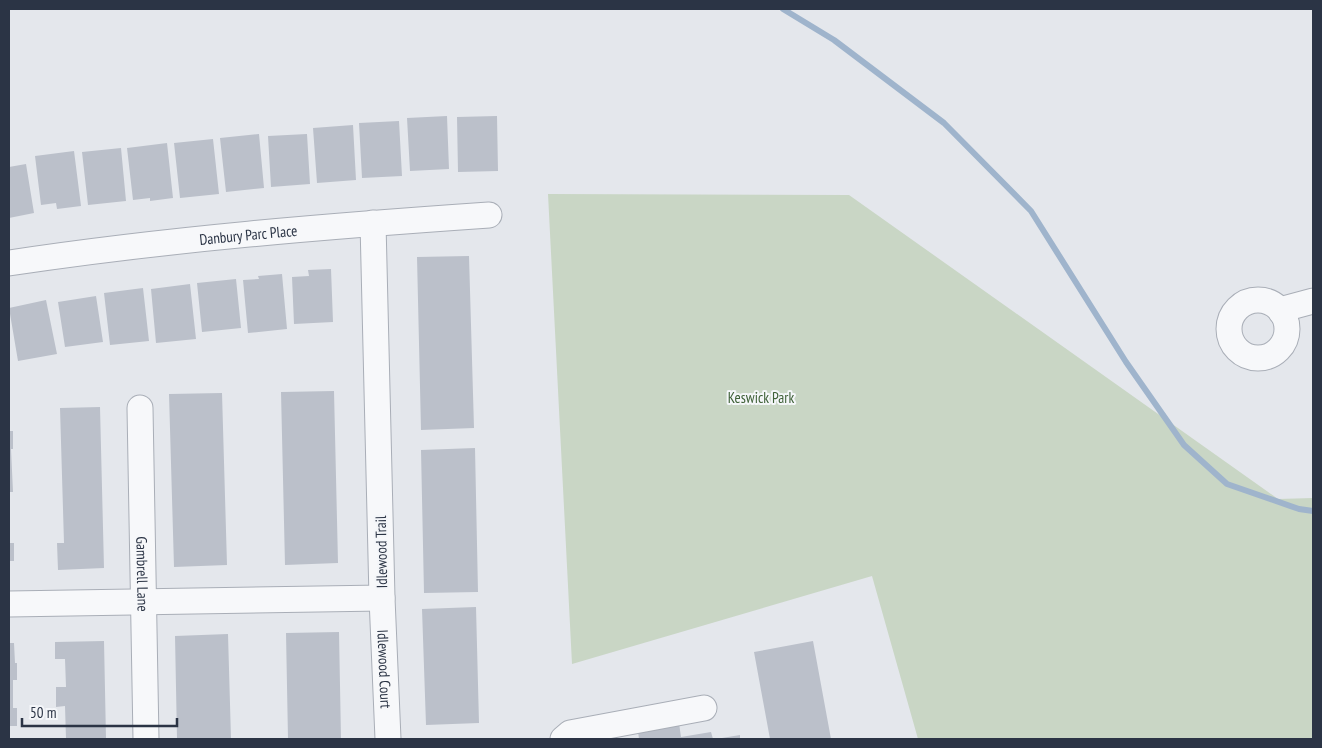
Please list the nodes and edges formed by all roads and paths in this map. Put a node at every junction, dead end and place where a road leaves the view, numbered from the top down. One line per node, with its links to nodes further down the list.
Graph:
1 (489, 215): 2 (street, Danbury Parc Place)
2 (373, 223): 3 (street, Danbury Parc Place); 7 (street, Idlewood Trail)
3 (9, 263)
4 (1313, 301): 5 (street)
5 (1281, 312)
6 (140, 408): 8 (street, Gambrell Lane)
7 (382, 598): 8 (street, Idlewood Trail); 12 (street, Idlewood Court)
8 (143, 601): 9 (street, Idlewood Trail); 11 (street, Gambrell Lane)
9 (9, 604)
10 (704, 708): 13 (street)
11 (146, 739)
12 (388, 739)
13 (563, 739)

